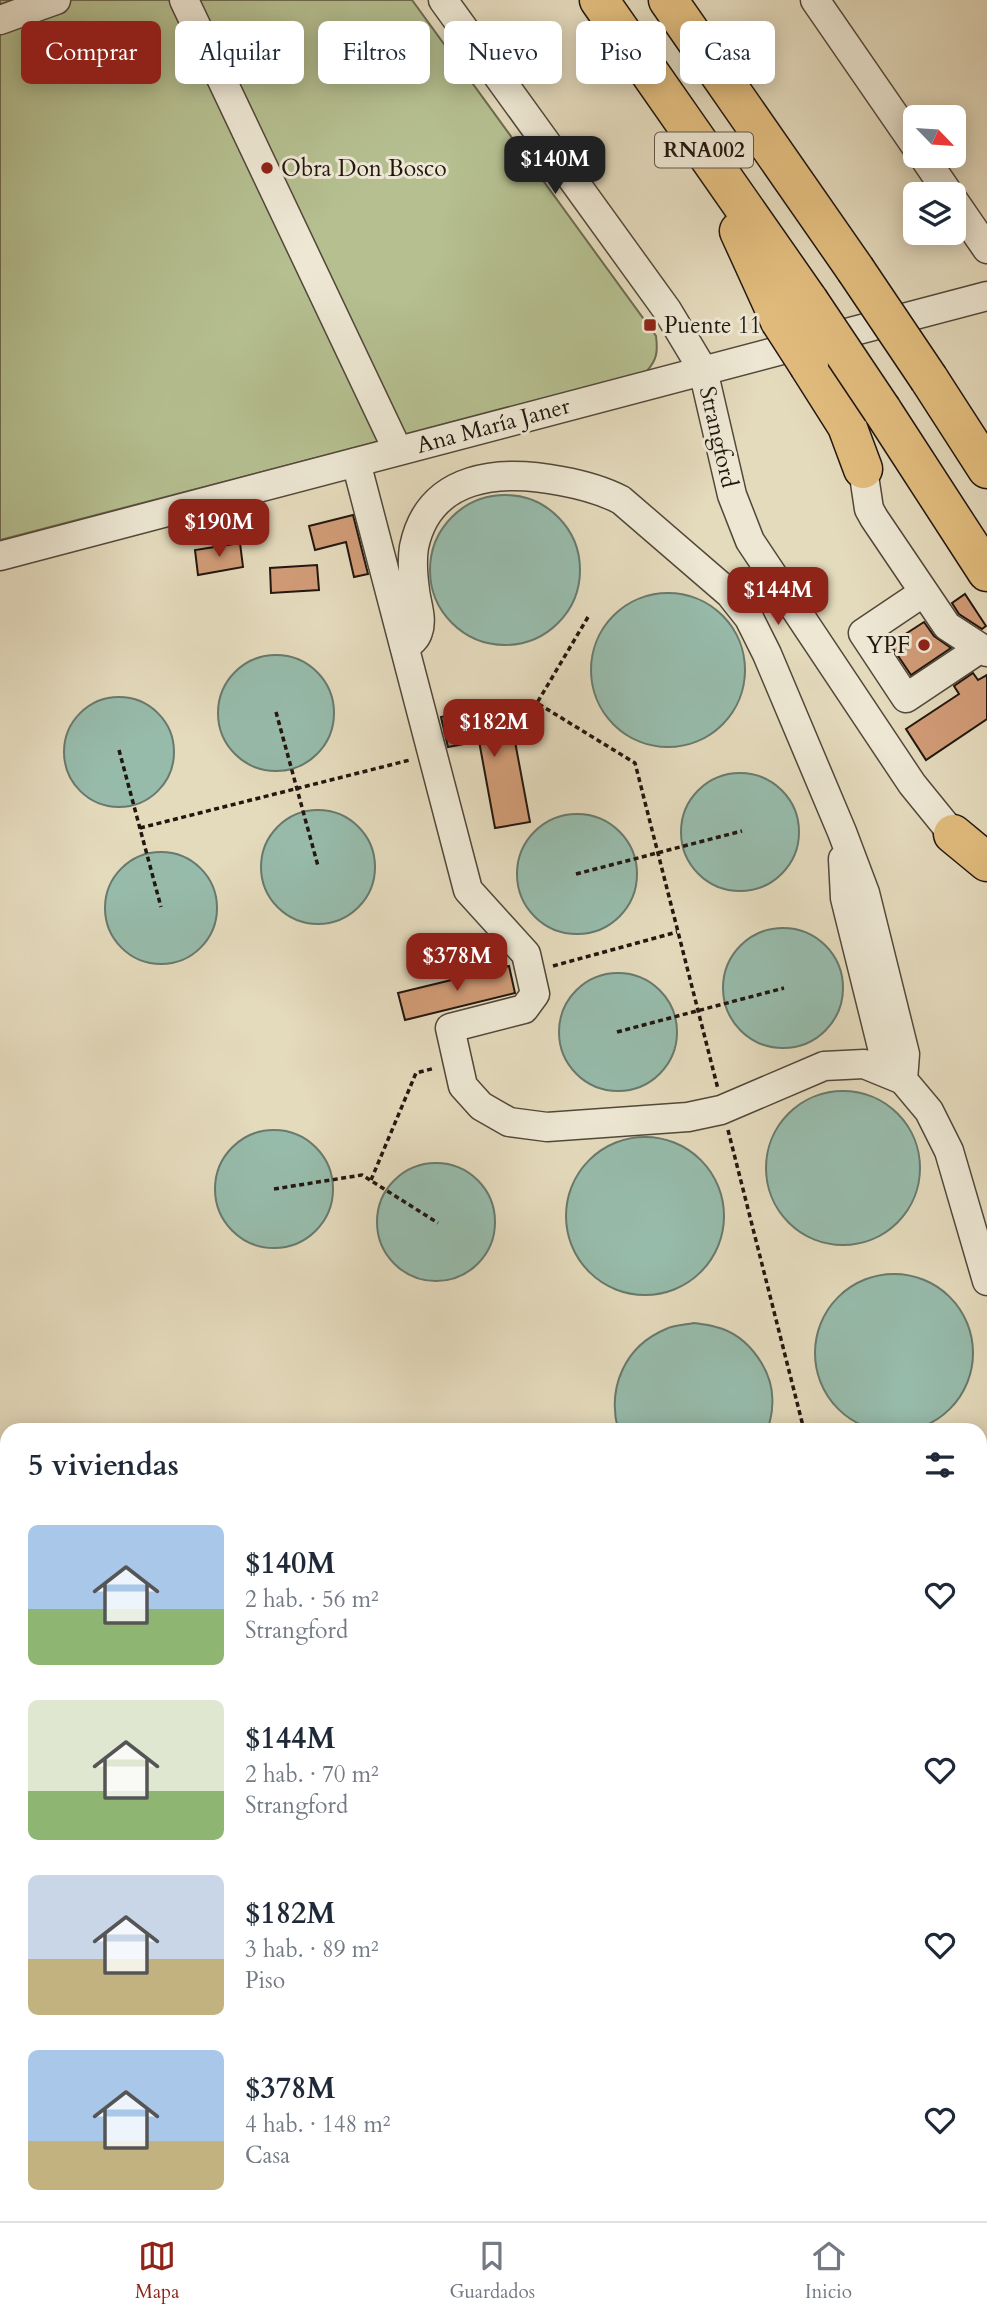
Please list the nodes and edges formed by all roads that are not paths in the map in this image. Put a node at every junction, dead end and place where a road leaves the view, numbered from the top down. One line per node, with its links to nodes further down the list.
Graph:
1 (56, 0): 7 (street)
2 (184, 0): 14 (street)
3 (443, 0): 13 (street, Strangford)
4 (599, 0): 12 (highway, RNA002)
5 (668, 0): 17 (highway, RNA002, bridge)
6 (815, 0): 8 (street)
7 (0, 20)
8 (903, 128)
9 (966, 218): 10 (street)
10 (987, 249)
11 (987, 296): 13 (street, Ana María Janer)
12 (794, 311): 16 (highway, bridge); 19 (highway, bridge)
13 (703, 370): 14 (street, Ana María Janer); 23 (street, Strangford)
14 (398, 451): 15 (street, Ana María Janer)
15 (356, 462): 18 (street, Ana María Janer); 21 (street)
16 (863, 469): 20 (street)
17 (987, 469)
18 (0, 555)
19 (987, 572)
20 (924, 592): 22 (street); 22 (street)
21 (405, 648): 26 (street); 26 (street)
22 (984, 650)
23 (953, 834): 24 (highway); 25 (street, Strangford)
24 (987, 862)
25 (987, 878)
26 (903, 1080): 27 (street)
27 (987, 1281)

